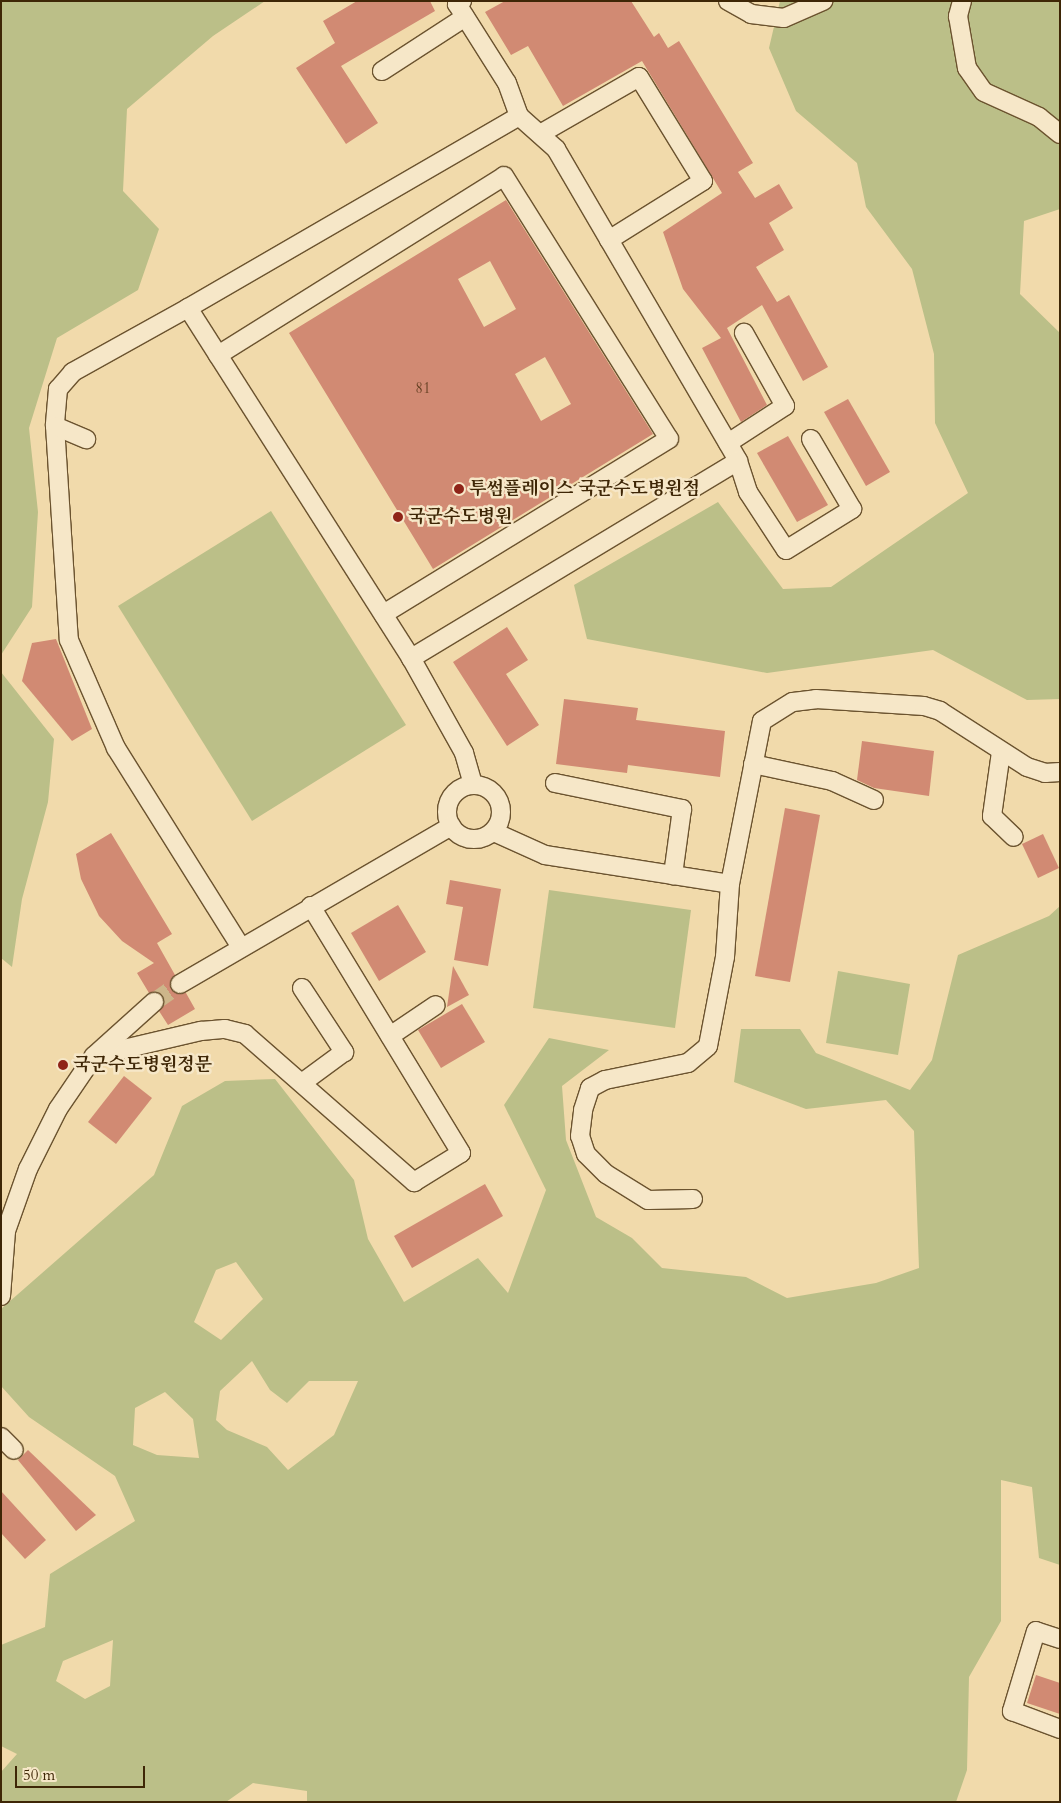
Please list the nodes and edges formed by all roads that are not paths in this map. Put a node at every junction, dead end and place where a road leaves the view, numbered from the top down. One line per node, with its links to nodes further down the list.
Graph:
1 (728, 1): 2 (street)
2 (822, 1)
3 (962, 1): 8 (street)
4 (459, 6): 5 (street); 6 (street)
5 (382, 70)
6 (519, 116): 7 (street); 10 (street)
7 (540, 134): 9 (street); 9 (street)
8 (1060, 134)
9 (609, 240): 16 (street)
10 (188, 308): 12 (street); 13 (street)
11 (744, 333): 16 (street)
12 (218, 354): 18 (street); 18 (street)
13 (55, 426): 14 (street); 32 (street)
14 (86, 439)
15 (810, 439): 17 (street)
16 (728, 444): 17 (street)
17 (738, 461): 19 (street)
18 (384, 614): 19 (street)
19 (411, 658): 24 (street)
20 (1001, 752): 21 (street); 22 (street); 28 (street)
21 (753, 764): 25 (street); 30 (street)
22 (1060, 772)
23 (555, 783): 29 (street)
24 (473, 785): 26 (street); 27 (street)
25 (874, 800)
26 (451, 826): 27 (street); 31 (street)
27 (494, 832): 29 (street)
28 (1014, 837)
29 (673, 875): 30 (street)
30 (730, 884): 40 (street)
31 (311, 906): 32 (street); 37 (street)
32 (242, 947): 33 (street)
33 (180, 984)
34 (302, 988): 39 (street)
35 (154, 1002): 38 (street)
36 (436, 1006): 37 (street)
37 (390, 1036): 39 (street)
38 (94, 1056): 39 (street); 41 (street)
39 (302, 1083)
40 (693, 1199)
41 (1, 1289): 42 (street)
42 (1, 1296)
43 (1, 1437): 44 (street)
44 (14, 1450)
45 (1060, 1640): 46 (street)
46 (1060, 1729)

